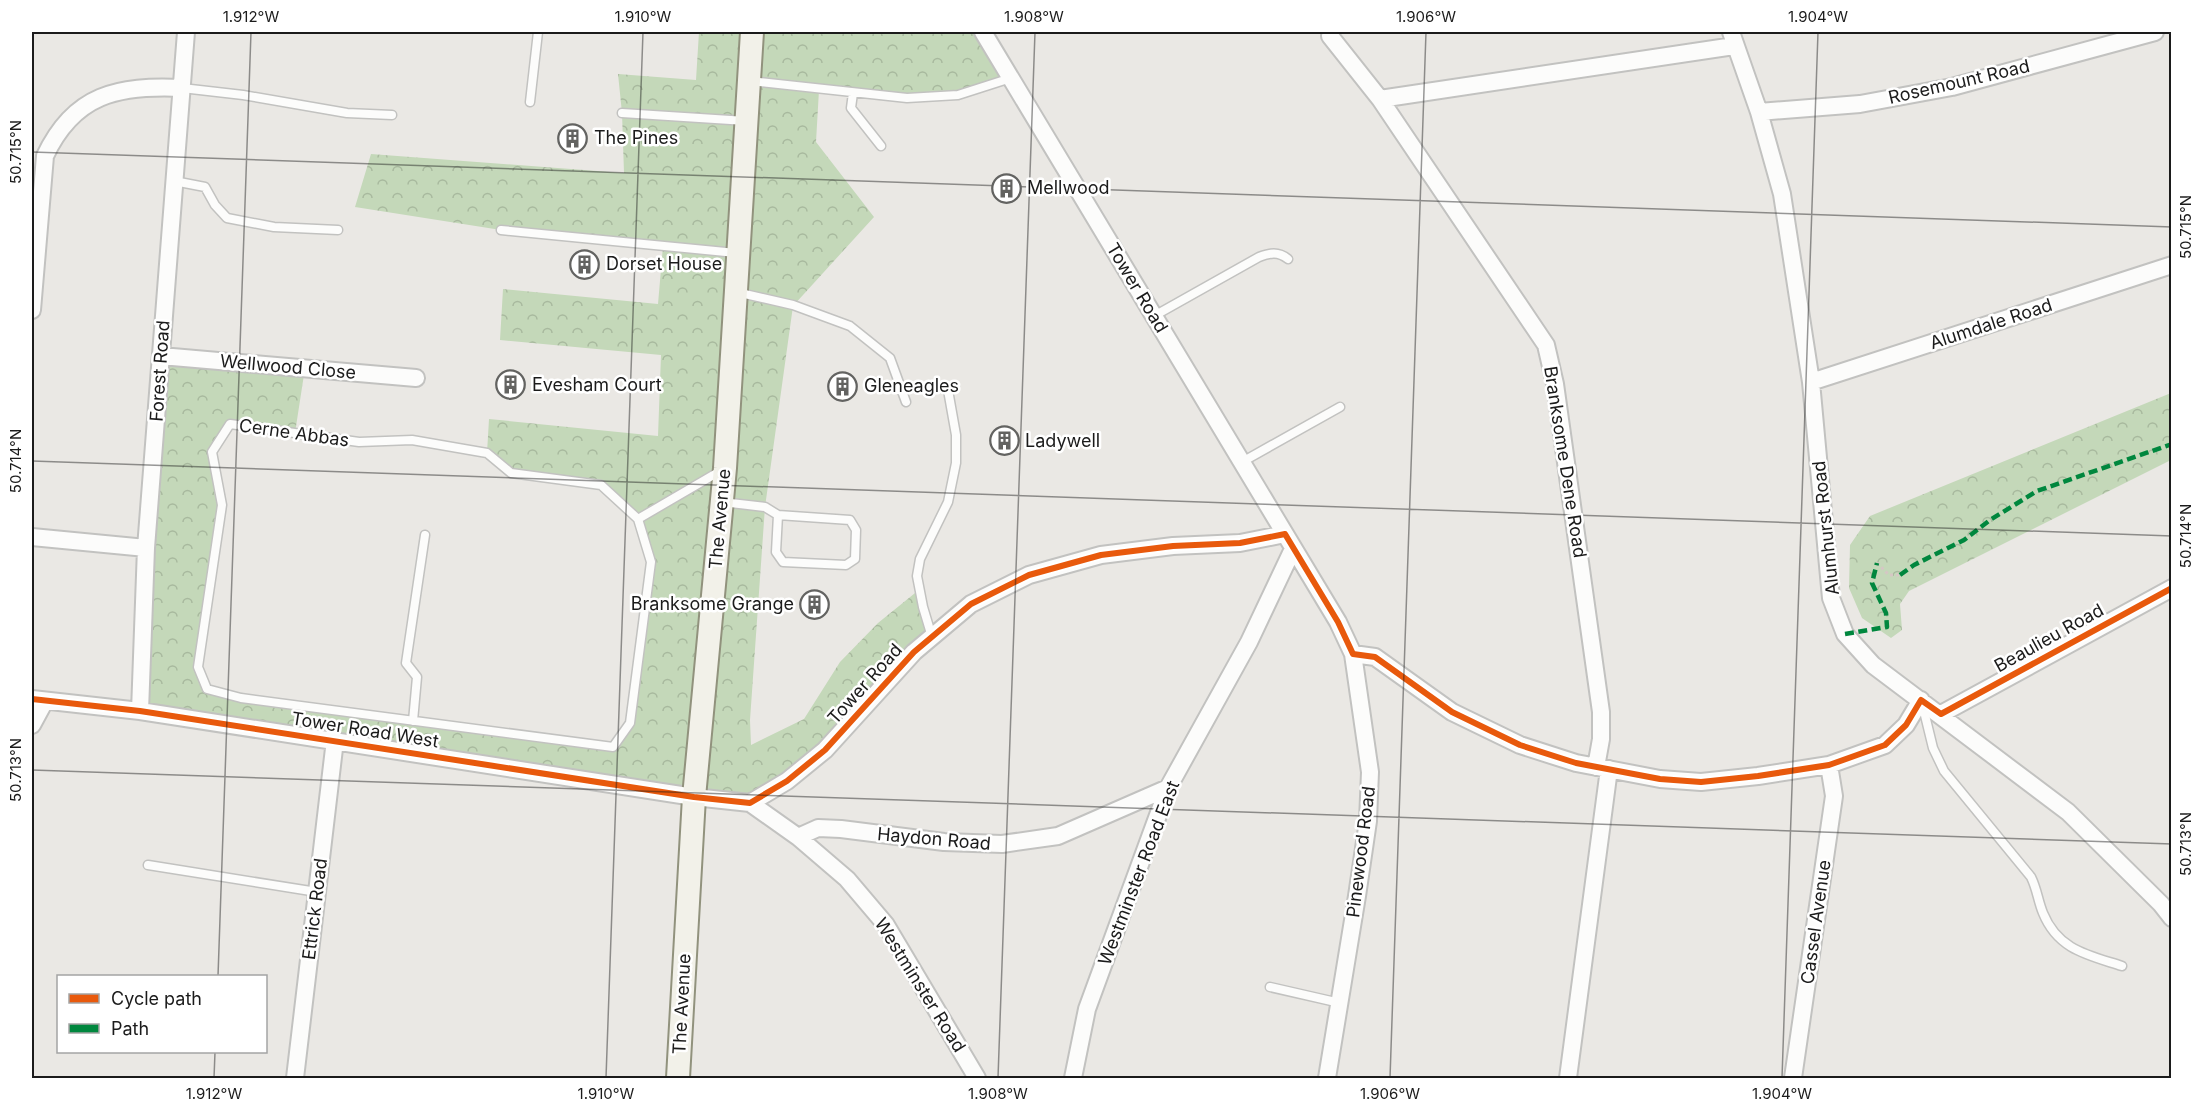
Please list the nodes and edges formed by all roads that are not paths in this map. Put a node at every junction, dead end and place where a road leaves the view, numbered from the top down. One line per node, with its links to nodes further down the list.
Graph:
1 (186, 32): 10 (street, Forest Road)
2 (538, 32): 13 (lane)
3 (752, 32): 9 (main road, The Avenue)
4 (983, 32): 8 (street, Tower Road)
5 (2155, 32): 14 (street, Rosemount Road)
6 (1330, 36): 12 (street, Branksome Dene Road)
7 (1732, 39): 12 (street); 14 (street, Alumhurst Road)
8 (1011, 78): 11 (lane); 27 (street, Tower Road)
9 (749, 81): 11 (lane); 17 (main road, The Avenue)
10 (182, 88): 16 (lane); 19 (street, Forest Road); 26 (street)
11 (852, 93): 18 (lane)
12 (1380, 99): 54 (street, Branksome Dene Road)
13 (530, 102)
14 (1759, 112): 30 (street, Alumhurst Road)
15 (622, 113): 17 (lane)
16 (392, 115)
17 (747, 121): 22 (main road, The Avenue)
18 (881, 146)
19 (174, 181): 20 (lane); 28 (street, Forest Road)
20 (338, 230)
21 (501, 230): 22 (lane)
22 (739, 254): 25 (main road, The Avenue)
23 (1288, 259): 27 (lane)
24 (2172, 265): 30 (street, Alumdale Road)
25 (736, 292): 32 (lane); 35 (main road, The Avenue)
26 (32, 310)
27 (1154, 316): 34 (street, Tower Road)
28 (161, 356): 29 (street, Wellwood Close); 42 (street, Forest Road)
29 (416, 378)
30 (1811, 382): 47 (street, Alumhurst Road)
31 (948, 390): 44 (lane)
32 (906, 402)
33 (1340, 407): 34 (lane)
34 (1242, 462): 41 (street, Tower Road)
35 (725, 468): 36 (main road, The Avenue); 38 (lane)
36 (722, 502): 37 (lane); 56 (main road, The Avenue)
37 (778, 515): 37 (lane)
38 (638, 519): 50 (lane, Cerne Abbas); 50 (lane, Cerne Abbas)
39 (425, 536): 50 (lane)
40 (32, 537): 42 (street)
41 (1289, 542): 44 (street, Tower Road); 45 (street, Pinewood Road); 55 (street, Westminster Road East)
42 (146, 548): 48 (street, Forest Road)
43 (2172, 588): 49 (street, Beaulieu Road)
44 (932, 637): 57 (street, Tower Road)
45 (1353, 654): 54 (street); 64 (street, Pinewood Road)
46 (38, 700): 48 (street, Tower Road West); 51 (street)
47 (1921, 700): 49 (street, Alumhurst Road); 53 (street); 62 (lane)
48 (140, 711): 52 (street, Tower Road West)
49 (1941, 714): 61 (street, Alumhurst Road)
50 (413, 721)
51 (32, 725)
52 (335, 740): 56 (street, Tower Road West); 60 (street, Ettrick Road)
53 (1829, 765): 54 (street); 71 (street, Cassel Avenue)
54 (1602, 768): 70 (street)
55 (1168, 788): 58 (street, Haydon Road); 68 (street, Westminster Road East)
56 (694, 797): 57 (street); 66 (main road, The Avenue)
57 (750, 803): 58 (street, Westminster Road)
58 (798, 837): 67 (street, Westminster Road)
59 (148, 865): 60 (lane)
60 (317, 891): 65 (street, Ettrick Road)
61 (2172, 918)
62 (2122, 966)
63 (1270, 987): 64 (lane)
64 (1340, 1003): 69 (street, Pinewood Road)
65 (295, 1078)
66 (678, 1078)
67 (977, 1078)
68 (1072, 1078)
69 (1327, 1078)
70 (1568, 1078)
71 (1793, 1078)

